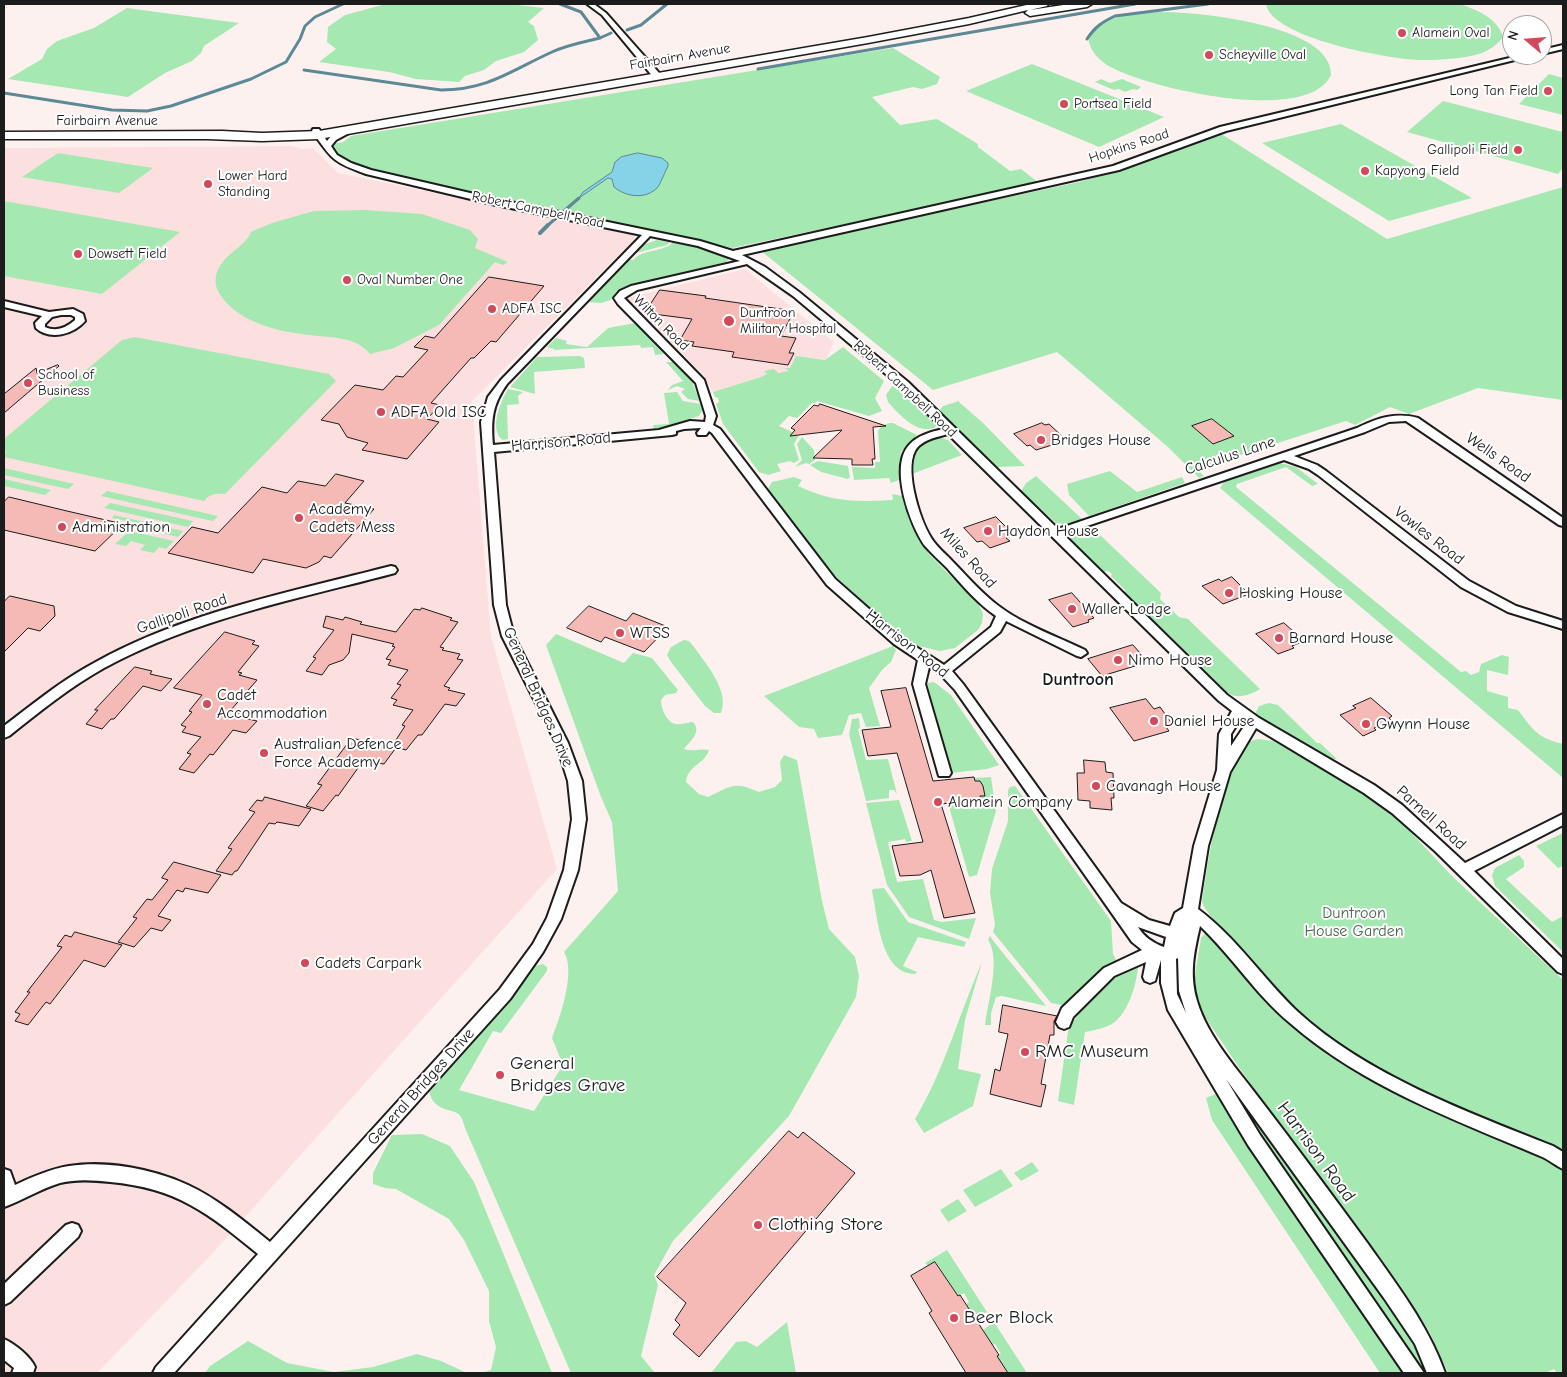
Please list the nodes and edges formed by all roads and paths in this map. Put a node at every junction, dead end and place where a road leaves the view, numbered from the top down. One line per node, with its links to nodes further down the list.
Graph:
1 (590, 4): 6 (street)
2 (1043, 4): 4 (main road, Fairbairn Avenue)
3 (1087, 4): 4 (main road, Fairbairn Avenue)
4 (969, 21): 6 (main road, Fairbairn Avenue)
5 (1502, 62): 15 (street, Hopkins Road)
6 (657, 76): 7 (main road, Fairbairn Avenue)
7 (395, 121): 8 (main road, Fairbairn Avenue); 9 (main road, Fairbairn Avenue)
8 (346, 131): 9 (main road, Fairbairn Avenue); 13 (street)
9 (317, 133): 11 (main road, Fairbairn Avenue); 12 (main road, Fairbairn Avenue); 13 (street, Robert Campbell Road)
10 (4, 136): 11 (main road, Fairbairn Avenue)
11 (210, 136): 12 (main road, Fairbairn Avenue)
12 (294, 137): 13 (street, Robert Campbell Road)
13 (326, 147): 14 (street, Robert Campbell Road)
14 (648, 233): 15 (street, Robert Campbell Road); 22 (street, General Bridges Drive)
15 (733, 254): 16 (street, Robert Campbell Road)
16 (749, 261): 20 (street, Wilton Road); 21 (street, Robert Campbell Road)
17 (4, 304): 18 (street)
18 (49, 315)
19 (1414, 420): 23 (street, Calculus Lane); 24 (street, Wells Road)
20 (705, 429): 22 (street, Harrison Road); 30 (street, Harrison Road)
21 (950, 430): 25 (street, Robert Campbell Road); 27 (street, Miles Road)
22 (488, 449): 51 (street, General Bridges Drive)
23 (1284, 456): 25 (street, Calculus Lane); 28 (street, Vowles Road)
24 (1563, 523)
25 (1056, 533): 32 (street, Robert Campbell Road)
26 (391, 570): 34 (street, Gallipoli Road)
27 (1004, 615): 29 (street, Miles Road); 31 (street)
28 (1563, 625)
29 (1081, 653)
30 (924, 659): 31 (street, Harrison Road); 36 (street)
31 (944, 671): 39 (street, Harrison Road)
32 (1239, 711): 33 (street, Robert Campbell Road); 35 (street)
33 (1254, 721): 35 (street); 38 (street, Parnell Road)
34 (4, 733)
35 (1223, 772): 40 (street)
36 (944, 773)
37 (1563, 819): 38 (street)
38 (1463, 870): 44 (street, Parnell Road)
39 (1115, 904): 41 (street, Harrison Road); 43 (street, Harrison Road)
40 (1190, 911): 41 (street); 42 (street); 47 (street)
41 (1174, 934): 42 (street); 43 (street)
42 (1186, 948): 43 (street); 57 (street, Harrison Road)
43 (1163, 953): 45 (street); 46 (street); 56 (street)
44 (1563, 968)
45 (1150, 976)
46 (1064, 1022)
47 (1563, 1161)
48 (4, 1177): 49 (street)
49 (7, 1197): 51 (street)
50 (72, 1231): 52 (street)
51 (270, 1253): 55 (street, General Bridges Drive)
52 (4, 1296)
53 (4, 1348): 54 (street)
54 (24, 1370)
55 (162, 1373)
56 (1415, 1373)
57 (1436, 1373)

